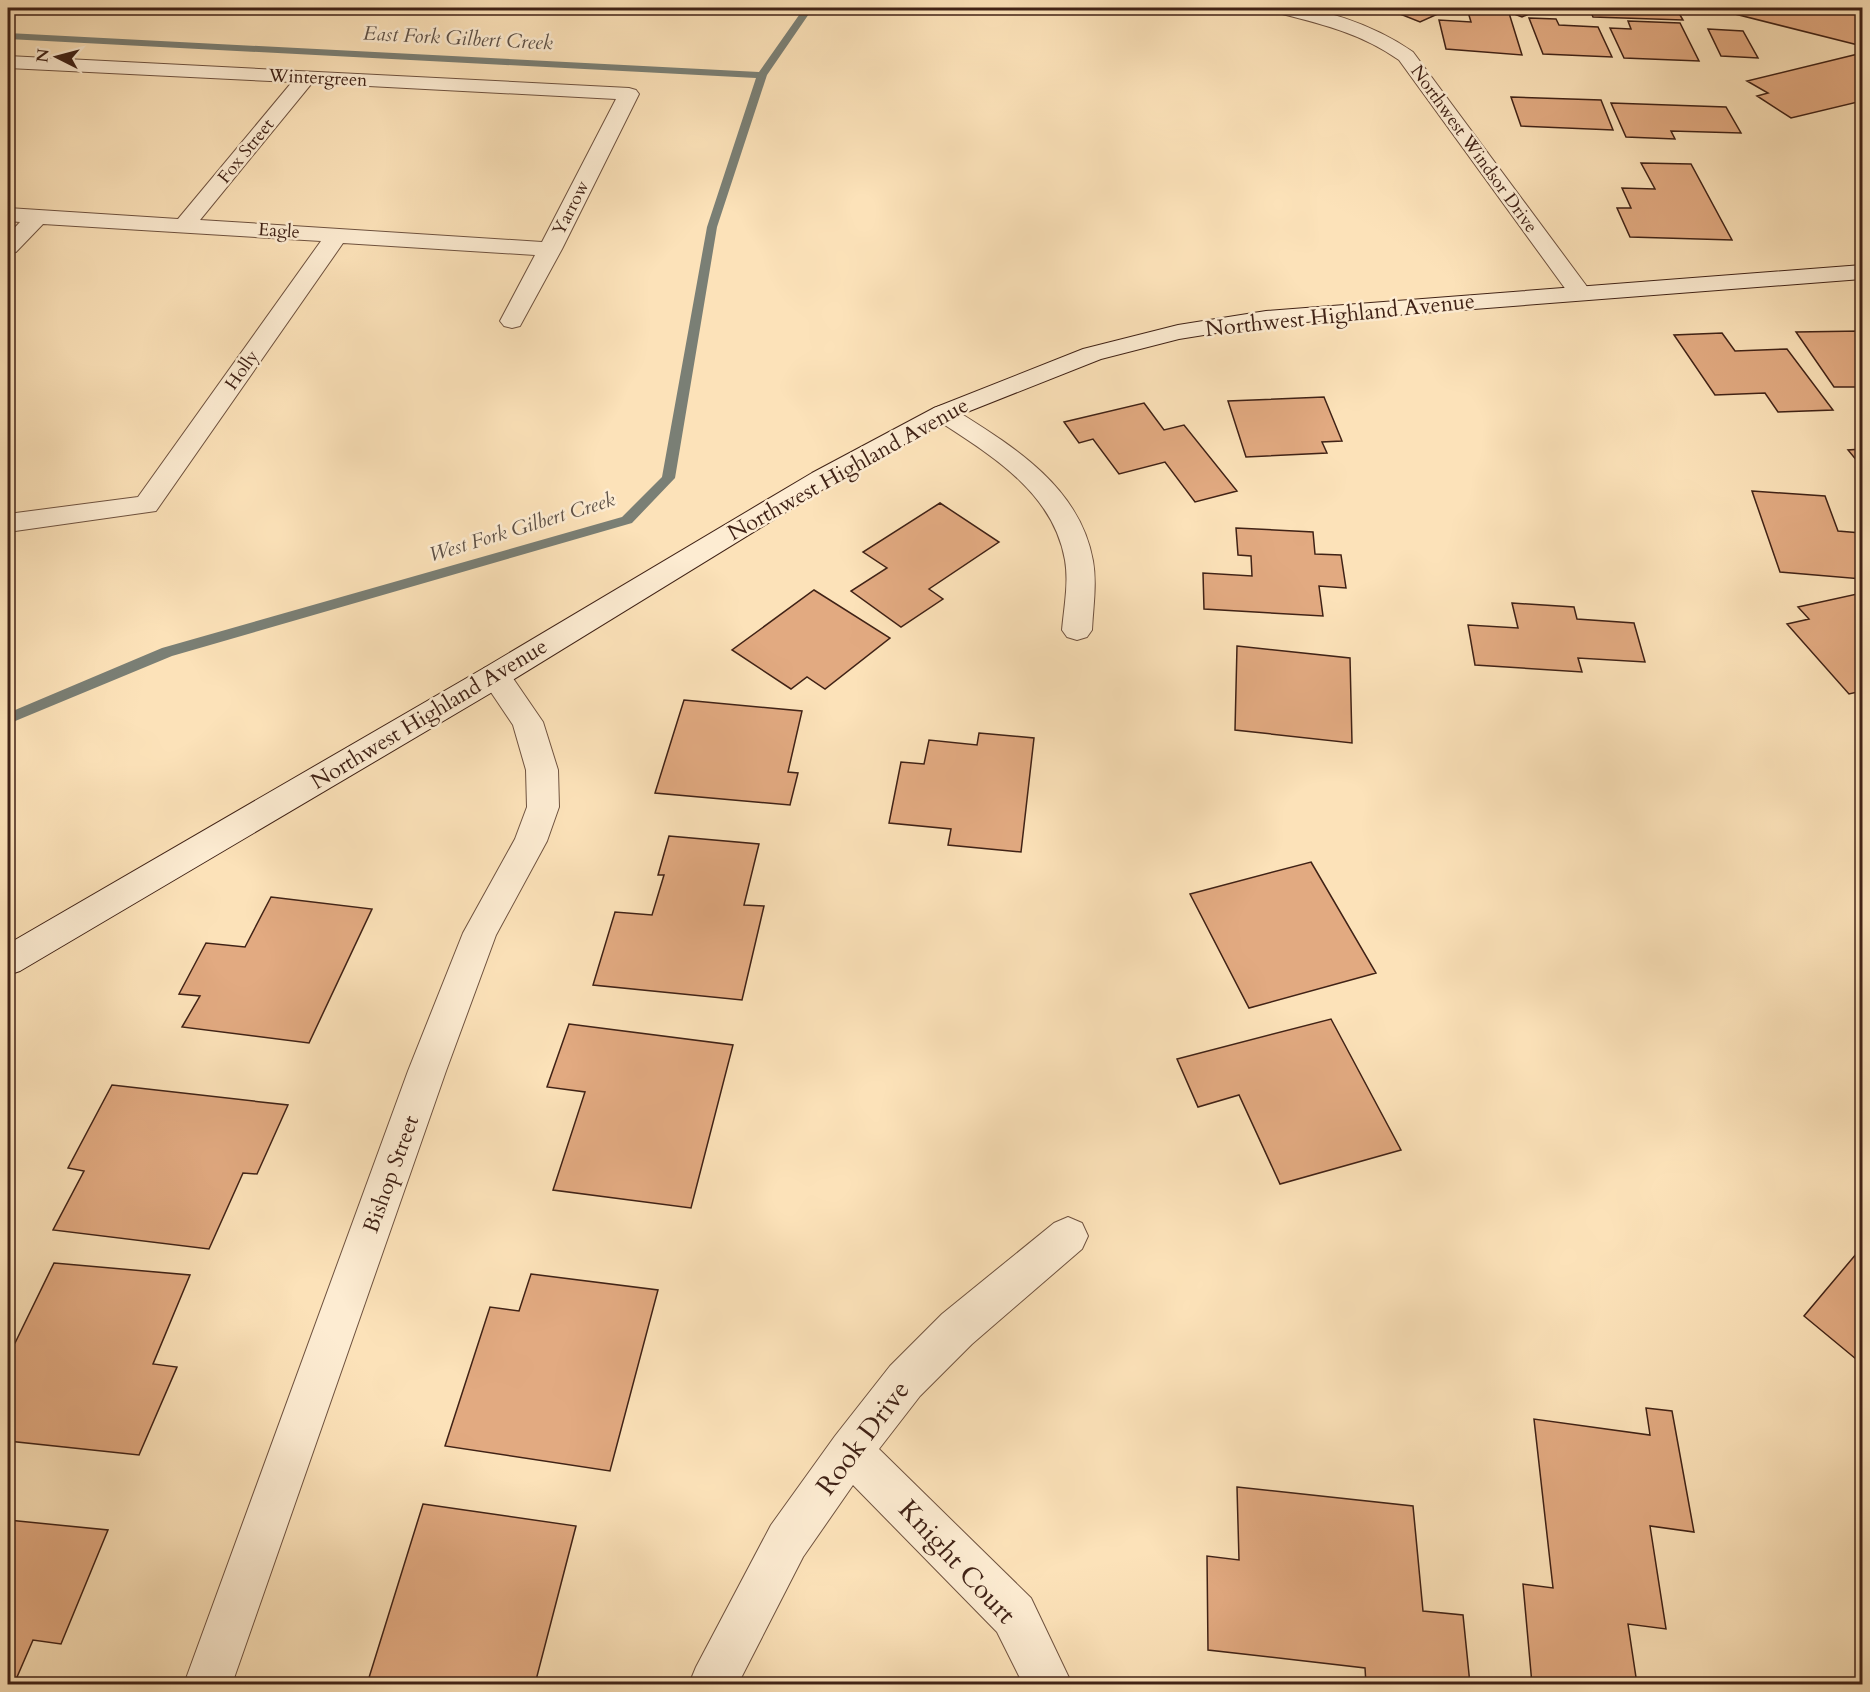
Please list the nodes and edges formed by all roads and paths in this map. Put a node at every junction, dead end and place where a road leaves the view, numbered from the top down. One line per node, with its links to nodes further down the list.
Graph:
1 (1280, 8): 12 (street, Northwest Windsor Drive)
2 (8, 62): 3 (street, Wintergreen)
3 (307, 78): 4 (street, Wintergreen); 7 (street, Fox Street)
4 (629, 94): 10 (street, Yarrow)
5 (8, 214): 6 (street, Eagle)
6 (37, 217): 7 (street, Eagle); 9 (street)
7 (185, 225): 8 (street, Eagle)
8 (337, 235): 10 (street, Eagle); 15 (street, Holly)
9 (8, 247)
10 (551, 249): 13 (street, Yarrow)
11 (1863, 273): 12 (street, Northwest Highland Avenue)
12 (1580, 293): 14 (street, Northwest Highland Avenue)
13 (512, 321)
14 (943, 413): 16 (street); 17 (street, Northwest Highland Avenue)
15 (8, 523)
16 (1077, 630)
17 (495, 676): 18 (street, Northwest Highland Avenue); 21 (street, Bishop Street)
18 (8, 961)
19 (1068, 1236): 20 (street, Rook Drive)
20 (850, 1451): 22 (street, Rook Drive); 23 (street, Knight Court)
21 (208, 1684)
22 (713, 1684)
23 (1048, 1684)

